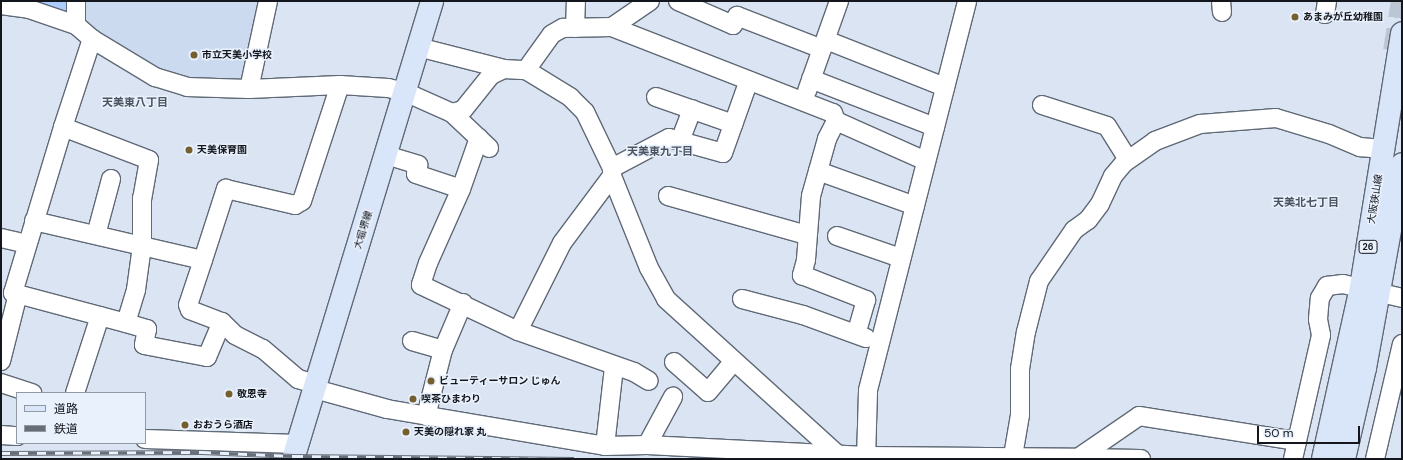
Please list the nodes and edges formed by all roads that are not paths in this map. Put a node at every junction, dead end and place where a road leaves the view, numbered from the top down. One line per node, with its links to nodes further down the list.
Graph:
1 (76, 1): 10 (street)
2 (268, 1): 23 (street)
3 (432, 1): 16 (main road, 大堀堺線)
4 (576, 1): 12 (street)
5 (650, 1): 11 (street)
6 (678, 1): 15 (street)
7 (839, 1): 15 (street)
8 (967, 1): 22 (street)
9 (1, 6): 10 (street)
10 (76, 25): 14 (street)
11 (612, 27): 12 (street); 20 (street)
12 (575, 28): 18 (street)
13 (1402, 33): 35 (main road, 大阪狭山線 / 26)
14 (92, 39): 23 (street); 32 (street)
15 (824, 44): 19 (street); 22 (street)
16 (418, 47): 17 (street); 24 (main road, 大堀堺線)
17 (504, 69): 18 (street); 29 (street)
18 (526, 70): 41 (street)
19 (812, 79): 26 (street); 33 (street)
20 (749, 80): 26 (street); 31 (street)
21 (340, 86): 23 (street); 24 (street); 54 (street)
22 (945, 87): 33 (street)
23 (249, 89)
24 (405, 92): 29 (street); 36 (main road, 大堀堺線)
25 (656, 97): 28 (street)
26 (804, 101): 30 (street)
27 (1042, 105): 37 (street)
28 (692, 109): 31 (street); 34 (street)
29 (452, 113): 43 (street)
30 (836, 121): 38 (street); 40 (street)
31 (734, 124): 34 (street)
32 (63, 127): 46 (street); 52 (street)
33 (935, 127): 38 (street)
34 (680, 141): 41 (street)
35 (1383, 149): 37 (street); 55 (main road, 大阪狭山線 / 26)
36 (386, 155): 43 (street); 75 (main road, 大堀堺線)
37 (1128, 159): 88 (street)
38 (926, 161): 45 (street)
39 (1402, 164): 55 (main road, 大阪狭山線 / 26)
40 (818, 171): 45 (street); 48 (street)
41 (612, 172): 63 (street); 71 (street)
42 (111, 179): 47 (street)
43 (461, 189): 59 (street)
44 (668, 196): 48 (street)
45 (915, 206): 53 (street)
46 (34, 221): 47 (street); 51 (street)
47 (96, 235): 52 (street)
48 (807, 235): 64 (street)
49 (837, 236): 53 (street)
50 (1, 238): 51 (street)
51 (27, 244): 56 (street)
52 (142, 246): 54 (street); 62 (street)
53 (901, 258): 66 (street)
54 (203, 260): 61 (street)
55 (1371, 289): 57 (street); 83 (street); 93 (main road, 大阪狭山線 / 26); 94 (main road, 大阪狭山線 / 26)
56 (11, 292): 60 (street); 69 (street)
57 (1402, 298)
58 (742, 299): 64 (street)
59 (463, 303): 63 (street); 68 (street)
60 (100, 316): 62 (street); 77 (street)
61 (222, 322): 62 (street); 75 (street)
62 (126, 323)
63 (518, 331): 72 (street)
64 (856, 334): 66 (street)
65 (412, 341): 68 (street)
66 (880, 344): 89 (street)
67 (1402, 344): 95 (street)
68 (443, 350): 79 (street)
69 (1, 361)
70 (674, 362): 71 (street)
71 (733, 362): 87 (street)
72 (614, 367): 73 (street); 85 (street)
73 (649, 381)
74 (1, 383): 76 (street)
75 (315, 386): 79 (street); 86 (main road, 大堀堺線)
76 (29, 392)
77 (75, 392)
78 (673, 397): 84 (street)
79 (426, 416): 85 (street)
80 (1, 435): 81 (street)
81 (16, 436)
82 (146, 440): 86 (street)
83 (1297, 442): 90 (street); 92 (street)
84 (647, 445): 85 (street); 87 (street)
85 (605, 446)
86 (296, 451)
87 (836, 453): 89 (street)
88 (1013, 456): 89 (street); 90 (street)
89 (866, 458)
90 (1078, 458): 91 (street)
91 (1141, 459)
92 (1293, 459)
93 (1323, 459)
94 (1344, 459)
95 (1375, 459)

